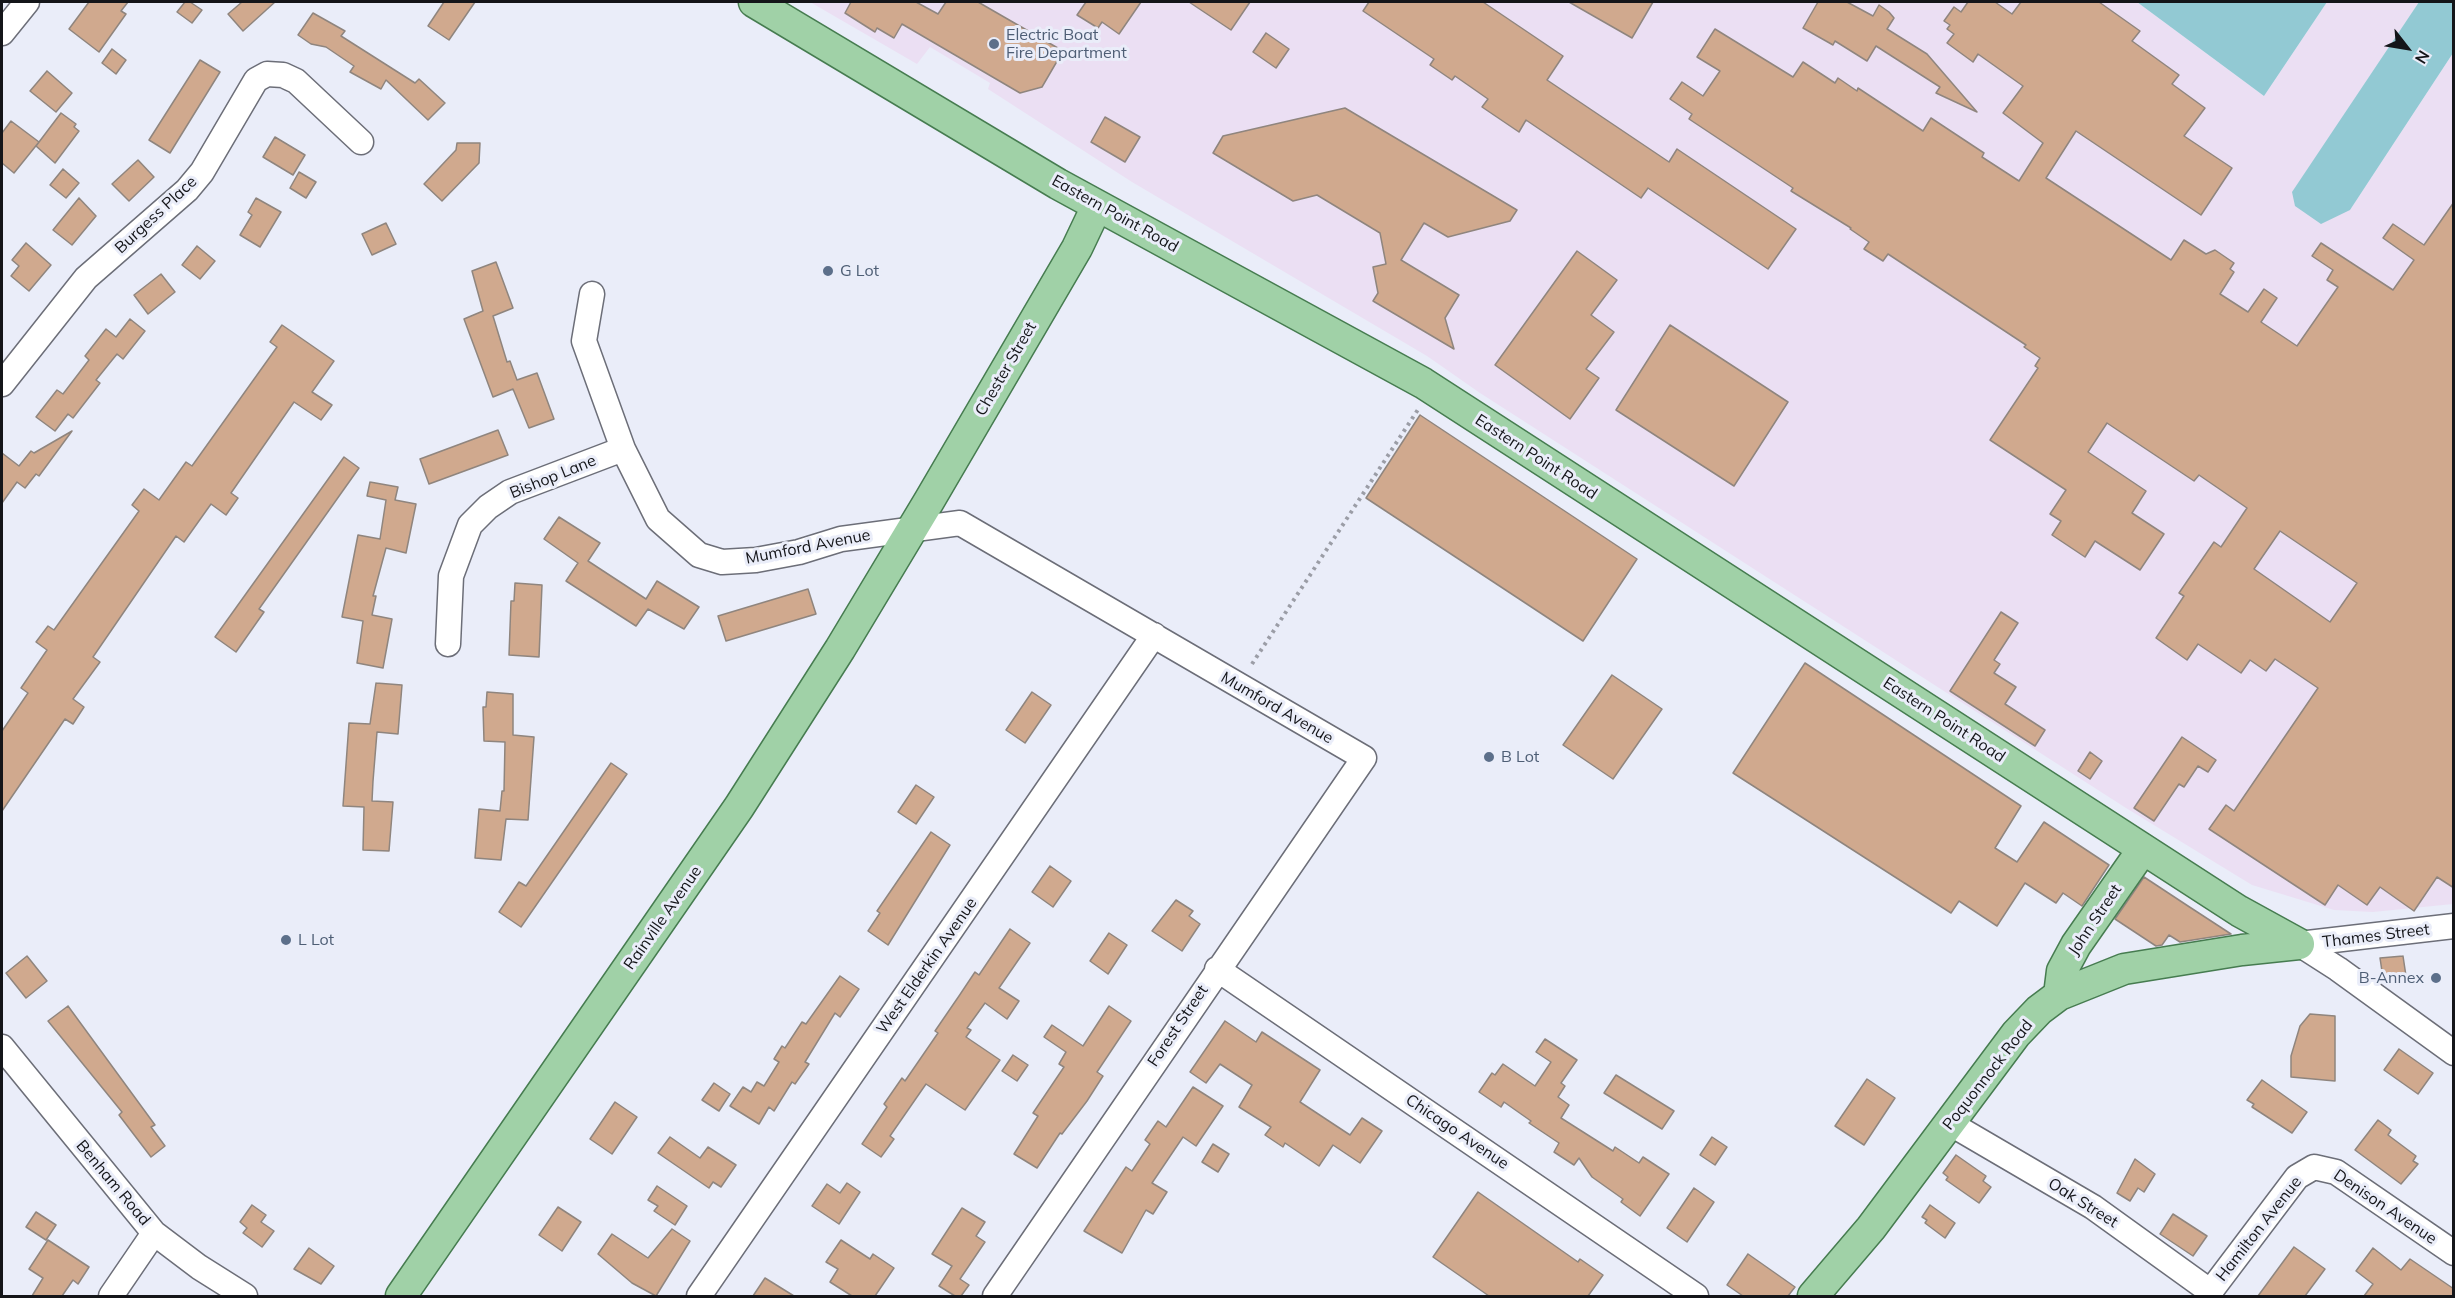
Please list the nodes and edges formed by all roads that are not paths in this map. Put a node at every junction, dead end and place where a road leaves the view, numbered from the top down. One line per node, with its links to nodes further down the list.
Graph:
1 (27, 2): 3 (street)
2 (754, 2): 5 (main road, Eastern Point Road)
3 (2, 33)
4 (361, 142): 7 (street, Burgess Place)
5 (1097, 206): 9 (main road, Chester Street); 13 (main road, Eastern Point Road)
6 (592, 294): 8 (street, Mumford Avenue)
7 (2, 384)
8 (623, 449): 9 (street, Mumford Avenue); 11 (street, Bishop Lane)
9 (912, 530): 10 (street, Mumford Avenue); 27 (main road, Rainville Avenue)
10 (1154, 635): 12 (street, Mumford Avenue); 28 (street, West Elderkin Avenue)
11 (448, 644)
12 (1364, 758): 16 (street, Forest Street)
13 (2144, 849): 15 (main road, Eastern Point Road); 17 (main road, John Street)
14 (2454, 926): 15 (street, Thames Street)
15 (2299, 944): 17 (main road, Poquonnock Road); 19 (street)
16 (1217, 969): 29 (street, Forest Street); 30 (street, Chicago Avenue)
17 (2058, 995): 20 (main road, Poquonnock Road)
18 (2, 1047): 22 (street, Benham Road)
19 (2454, 1053)
20 (1951, 1124): 24 (street, Oak Street); 31 (main road, Poquonnock Road)
21 (2314, 1167): 23 (street, Denison Avenue); 24 (street, Hamilton Avenue)
22 (154, 1233): 25 (street); 26 (street, Benham Road)
23 (2454, 1253)
24 (2209, 1294)
25 (111, 1296)
26 (245, 1296)
27 (401, 1296)
28 (699, 1296)
29 (995, 1296)
30 (1696, 1296)
31 (1813, 1296)

